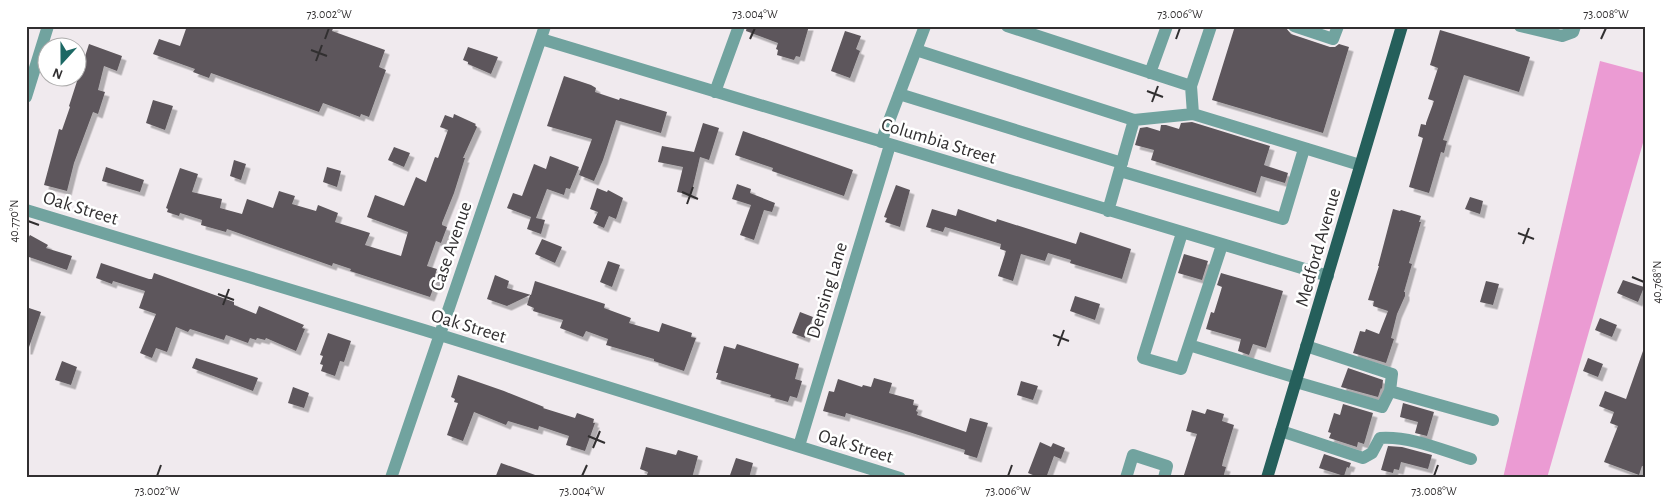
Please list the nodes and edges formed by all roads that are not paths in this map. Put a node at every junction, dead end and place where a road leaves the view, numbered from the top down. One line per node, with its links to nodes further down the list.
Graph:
1 (48, 26): 19 (street)
2 (545, 26): 13 (street, Case Avenue)
3 (739, 26): 17 (street)
4 (925, 26): 14 (street, Densing Lane)
5 (1007, 26): 15 (street)
6 (1167, 26): 15 (street)
7 (1212, 26): 16 (street)
8 (1294, 26): 9 (street)
9 (1338, 26)
10 (1402, 26): 24 (main road, Medford Avenue)
11 (1520, 26): 12 (street)
12 (1574, 26)
13 (541, 39): 17 (street, Columbia Street); 31 (street, Case Avenue)
14 (916, 50): 18 (street, Densing Lane); 21 (street)
15 (1150, 73): 16 (street)
16 (1191, 86): 20 (street)
17 (714, 92): 22 (street, Columbia Street)
18 (899, 94): 22 (street, Densing Lane); 25 (street)
19 (26, 97)
20 (1193, 114): 21 (street); 23 (street)
21 (1134, 120): 25 (street)
22 (885, 144): 27 (street, Columbia Street); 38 (street, Densing Lane)
23 (1304, 149): 24 (street); 25 (street)
24 (1360, 165): 30 (main road, Medford Avenue)
25 (1121, 167): 27 (street)
26 (26, 210): 31 (street, Oak Street)
27 (1108, 211): 28 (street, Columbia Street)
28 (1182, 233): 29 (street, Columbia Street); 32 (street)
29 (1222, 245): 30 (street, Columbia Street); 32 (street)
30 (1328, 276): 33 (main road, Medford Avenue)
31 (440, 335): 38 (street, Oak Street); 40 (street, Case Avenue)
32 (1189, 344): 34 (street)
33 (1306, 346): 34 (main road, Medford Avenue); 35 (street)
34 (1296, 380): 35 (street); 37 (main road, Medford Avenue)
35 (1390, 391): 36 (street)
36 (1493, 420)
37 (1281, 430): 39 (street); 44 (main road, Medford Avenue)
38 (799, 446): 41 (street, Oak Street)
39 (1471, 459)
40 (392, 478)
41 (900, 478)
42 (1126, 478): 43 (street)
43 (1164, 478)
44 (1267, 478)

